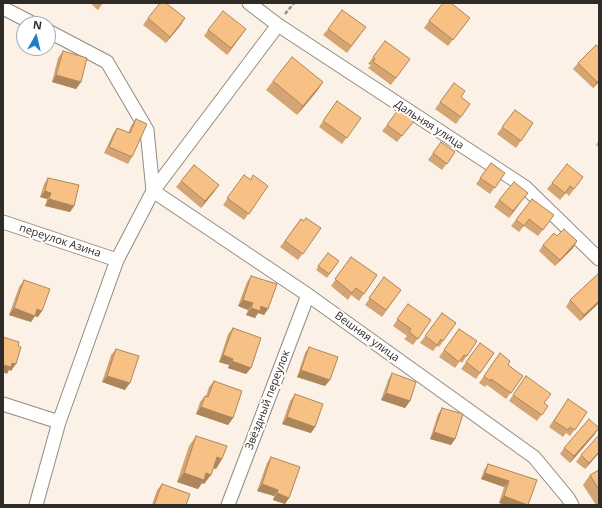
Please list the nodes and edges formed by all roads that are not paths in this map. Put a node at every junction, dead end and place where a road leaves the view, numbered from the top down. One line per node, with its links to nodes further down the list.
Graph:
1 (249, 3): 4 (street, Дальняя улица)
2 (3, 8): 3 (street)
3 (18, 16)
4 (278, 24): 6 (street); 8 (street, Дальняя улица)
5 (56, 35): 6 (street)
6 (153, 191): 9 (street); 10 (street, Вешняя улица)
7 (3, 222): 9 (street, переулок Азина)
8 (599, 259)
9 (117, 260): 12 (street)
10 (308, 295): 13 (street, Вешняя улица); 15 (street, Звёздный переулок)
11 (3, 404): 12 (street)
12 (59, 422): 14 (street)
13 (569, 503)
14 (36, 505)
15 (228, 505)

